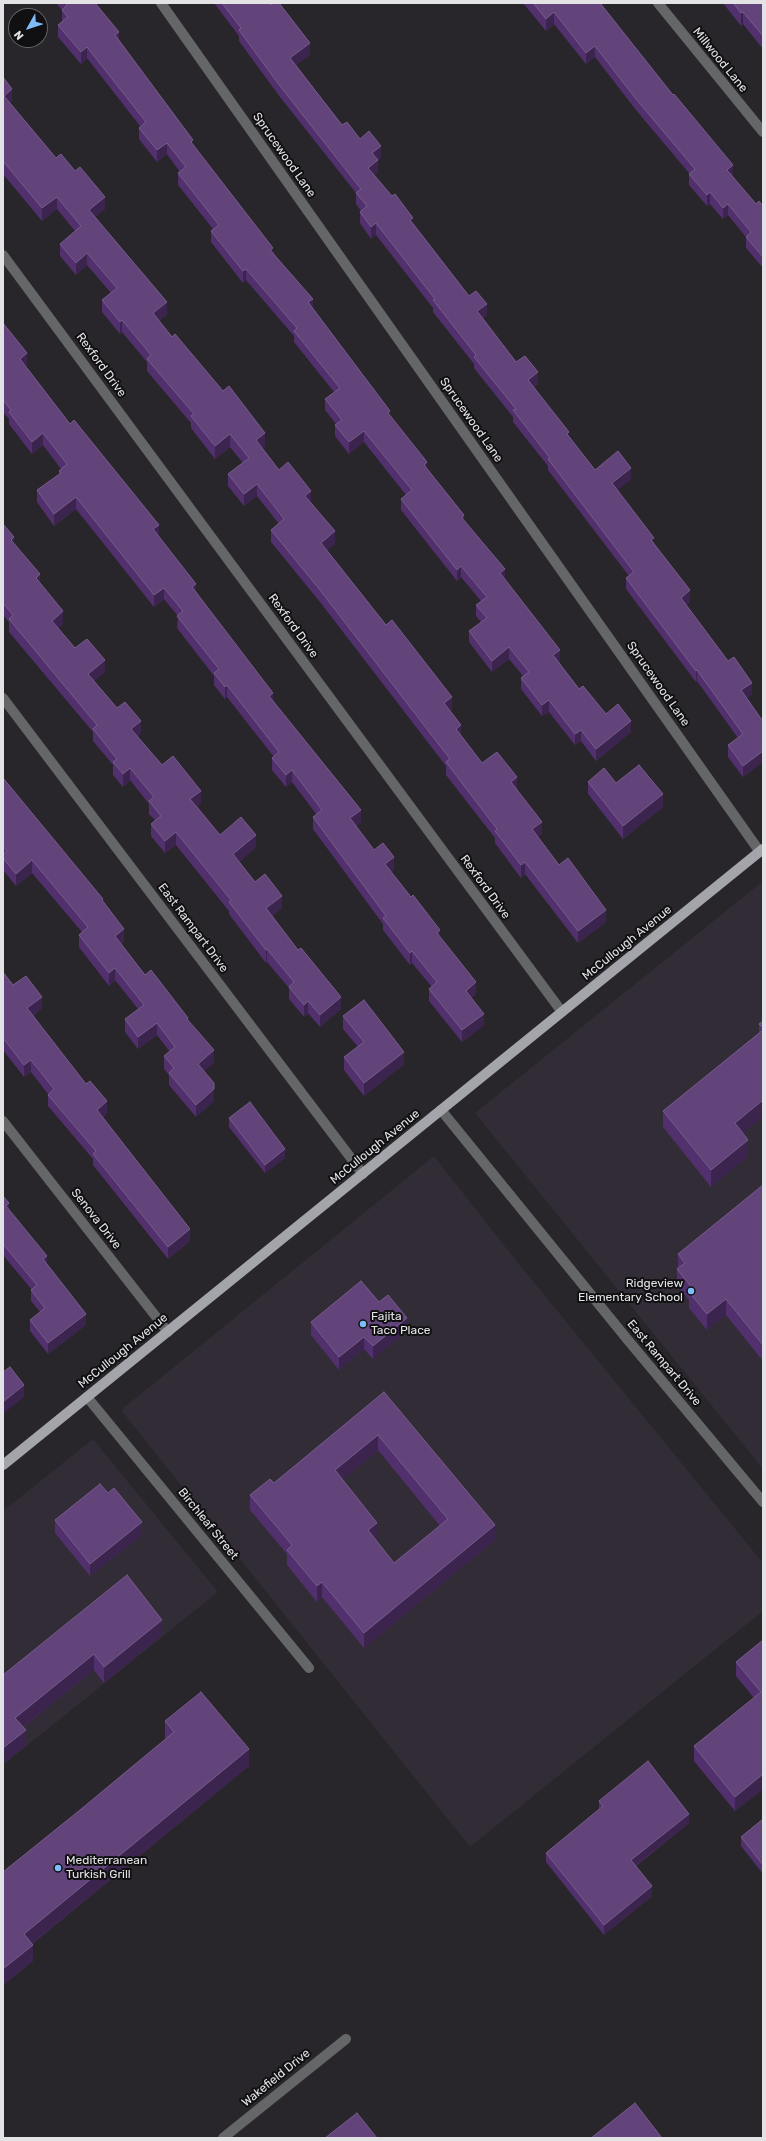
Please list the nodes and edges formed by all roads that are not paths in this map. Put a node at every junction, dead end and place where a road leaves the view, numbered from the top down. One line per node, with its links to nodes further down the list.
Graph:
1 (161, 3): 6 (street, Sprucewood Lane)
2 (658, 3): 3 (street, Millwood Lane)
3 (763, 132)
4 (3, 255): 7 (street, Rexford Drive)
5 (3, 698): 10 (street, East Rampart Drive)
6 (762, 850): 7 (main road, McCullough Avenue)
7 (562, 1012): 8 (main road, McCullough Avenue)
8 (441, 1110): 10 (main road, McCullough Avenue); 14 (street, East Rampart Drive)
9 (3, 1121): 11 (street, Senova Drive)
10 (363, 1174): 11 (main road, McCullough Avenue)
11 (168, 1332): 12 (main road, McCullough Avenue)
12 (87, 1397): 13 (main road, McCullough Avenue); 15 (street, Birchleaf Street)
13 (3, 1465)
14 (763, 1502)
15 (309, 1668)
16 (346, 2039): 17 (street, Wakefield Drive)
17 (223, 2138)

